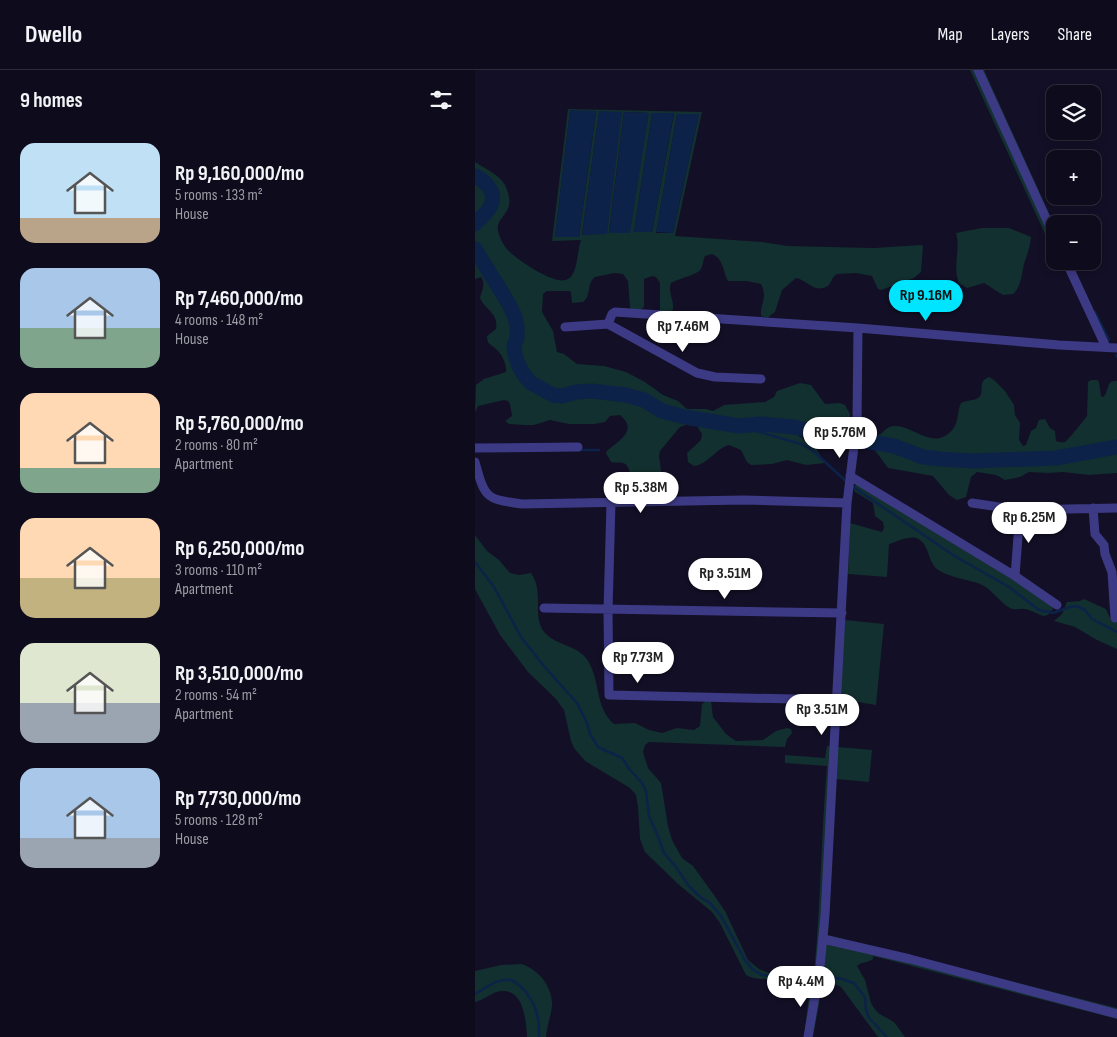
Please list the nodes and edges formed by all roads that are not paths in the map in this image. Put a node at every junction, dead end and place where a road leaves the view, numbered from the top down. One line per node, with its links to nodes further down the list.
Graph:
1 (978, 70): 2 (street)
2 (1046, 218)
3 (1070, 270): 7 (street)
4 (608, 324): 5 (street); 6 (street); 9 (street)
5 (565, 327)
6 (858, 328): 7 (street); 13 (street)
7 (1106, 347): 8 (street)
8 (1117, 348)
9 (761, 379)
10 (578, 447): 11 (street)
11 (475, 448)
12 (475, 462): 14 (street)
13 (850, 478): 15 (street); 20 (street)
14 (611, 503): 15 (street); 23 (street)
15 (847, 503): 24 (street)
16 (972, 503): 19 (street)
17 (1093, 508): 18 (street); 19 (street); 25 (street)
18 (1117, 508)
19 (1020, 510): 20 (street)
20 (1015, 576): 21 (street)
21 (1057, 606)
22 (544, 608): 23 (street)
23 (608, 610): 24 (street); 26 (street)
24 (842, 613): 26 (street)
25 (1115, 618)
26 (836, 700): 27 (street)
27 (823, 939): 28 (street); 29 (street)
28 (1117, 1014)
29 (808, 1037)

